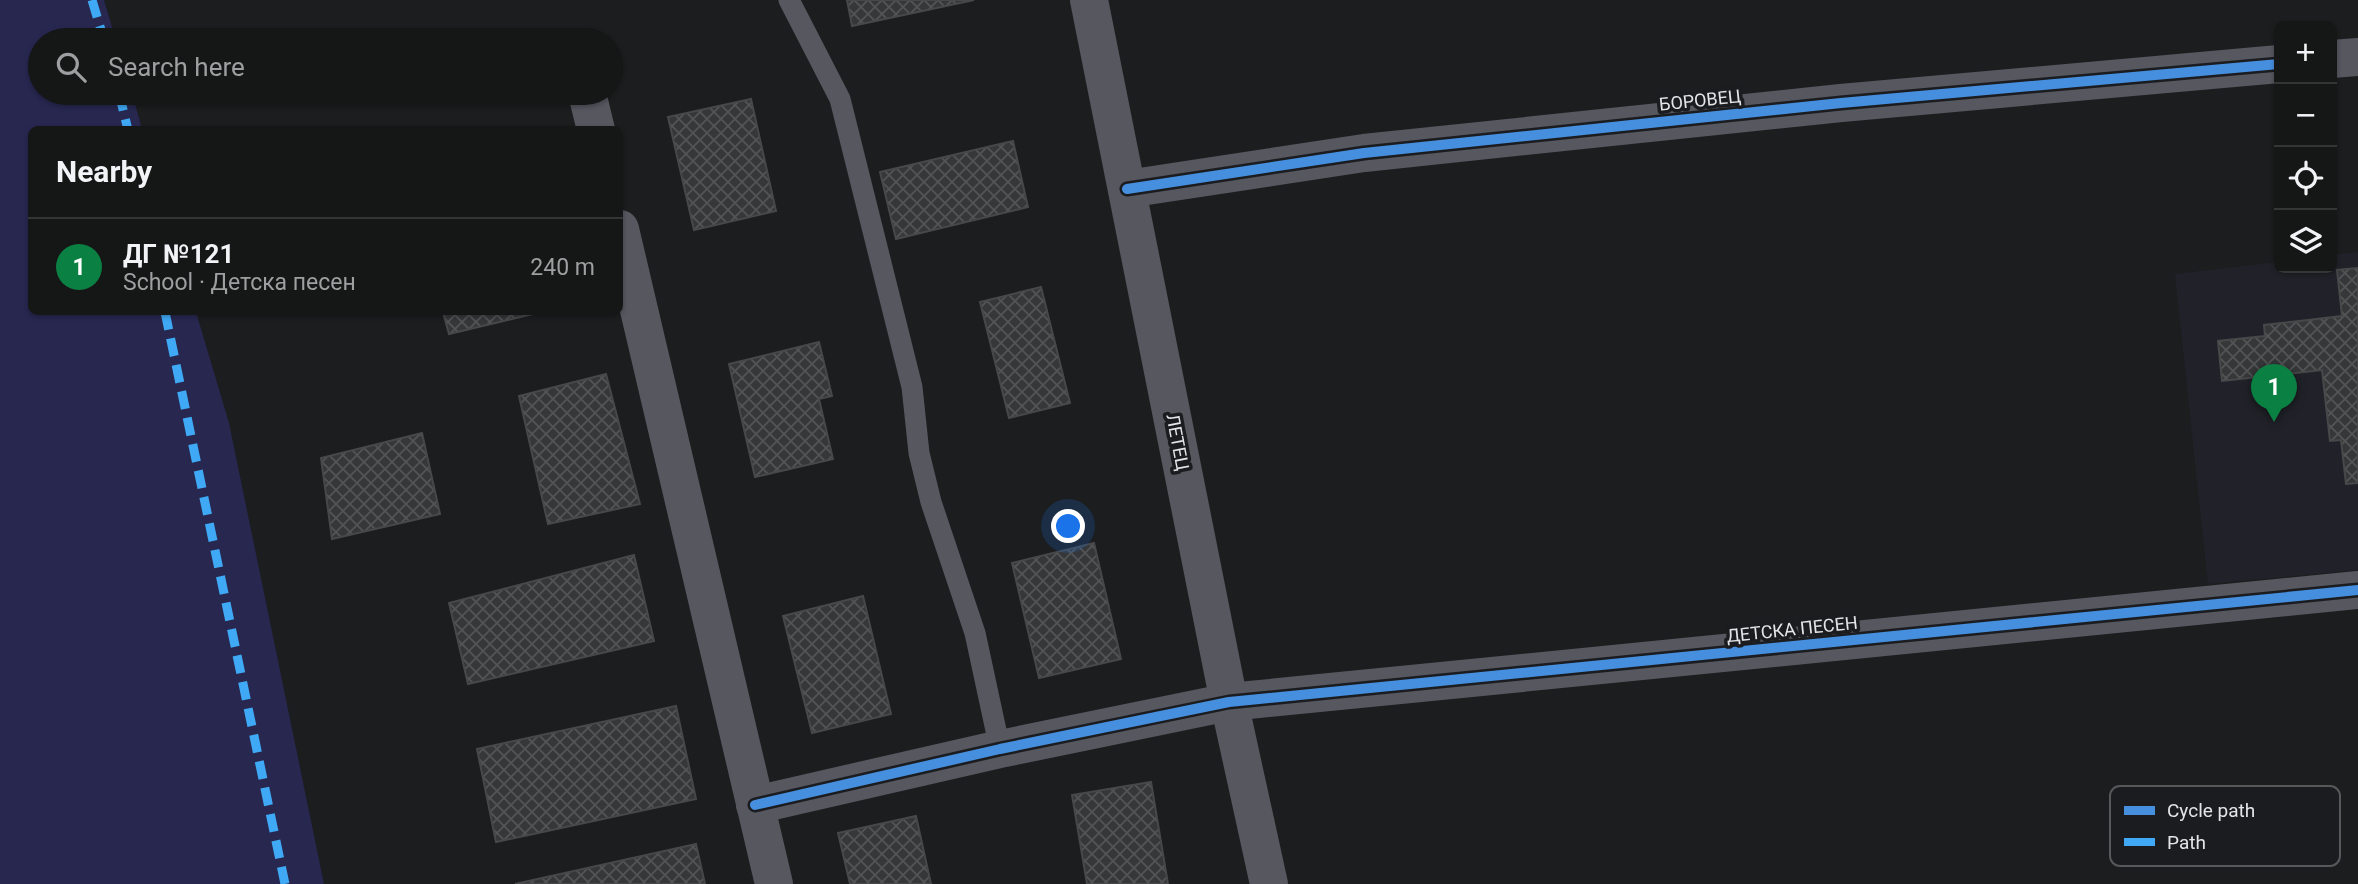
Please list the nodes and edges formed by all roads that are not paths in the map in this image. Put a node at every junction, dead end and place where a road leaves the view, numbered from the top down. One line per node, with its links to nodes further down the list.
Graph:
1 (789, 0): 12 (lane)
2 (1088, 0): 8 (street, ЛЕТЕЦ)
3 (2358, 57): 4 (street)
4 (2337, 59)
5 (2274, 64): 8 (street, БОРОВЕЦ)
6 (590, 105): 7 (street)
7 (595, 126)
8 (1127, 189): 11 (street, ЛЕТЕЦ)
9 (623, 242): 13 (street)
10 (2358, 590): 11 (street, ДЕТСКА ПЕСЕН)
11 (1229, 702): 12 (street, ДЕТСКА ПЕСЕН); 15 (street, ЛЕТЕЦ)
12 (1000, 749): 13 (street, ДЕТСКА ПЕСЕН)
13 (755, 806): 14 (street)
14 (774, 884)
15 (1269, 884)

